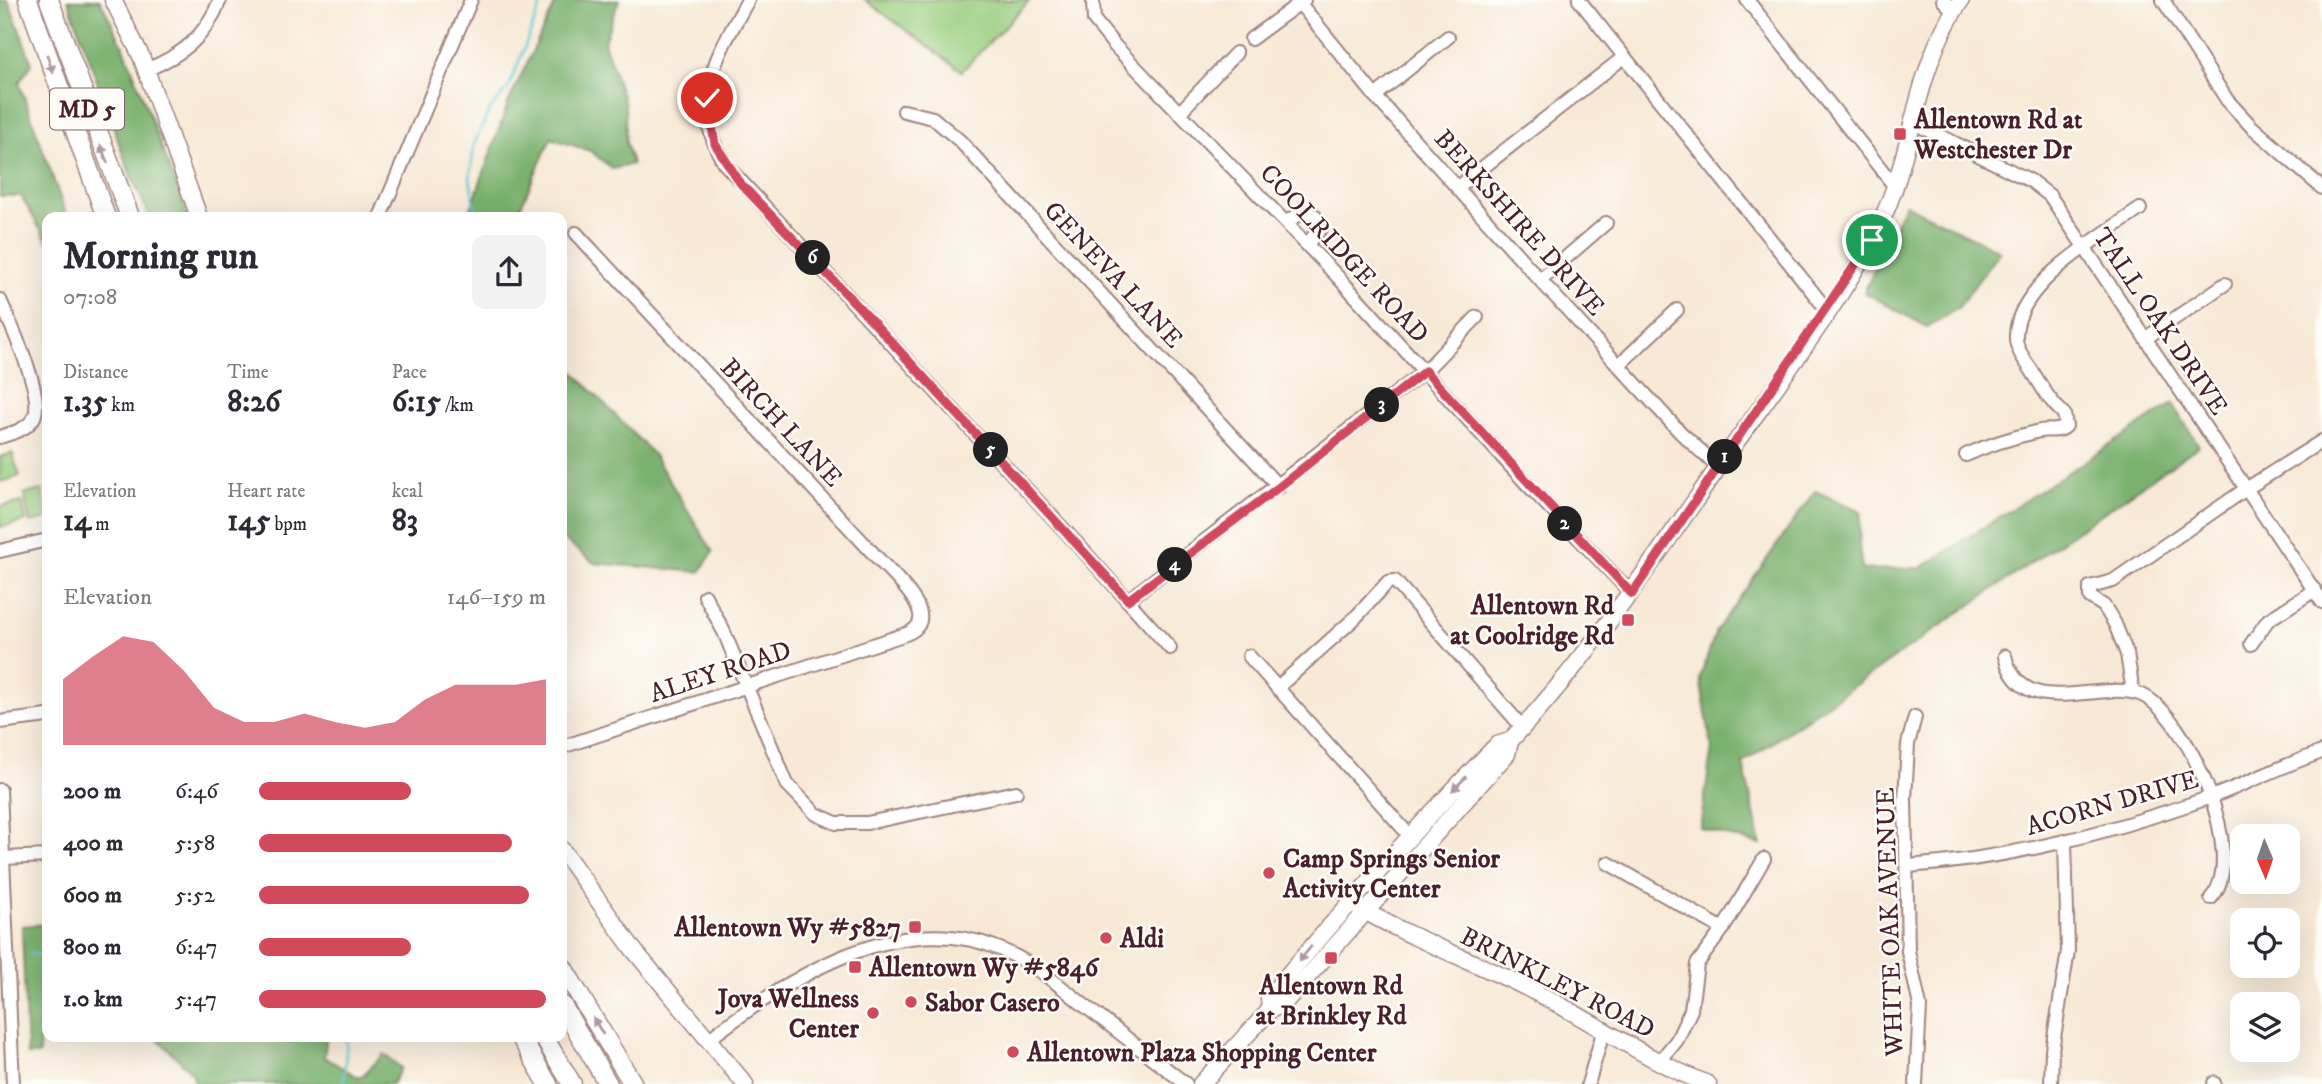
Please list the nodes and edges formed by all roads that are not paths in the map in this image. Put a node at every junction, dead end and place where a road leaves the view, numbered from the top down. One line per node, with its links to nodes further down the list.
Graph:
1 (28, 0): 26 (highway, MD 5, one-way to 26)
2 (49, 0): 27 (highway, MD 5, one-way to 2)
3 (113, 0): 17 (main road)
4 (220, 0): 17 (street)
5 (471, 0): 29 (street)
6 (748, 0): 55 (street)
7 (1579, 0): 16 (street)
8 (1747, 0): 24 (street)
9 (2164, 0): 23 (street)
10 (1301, 1): 14 (street); 18 (street, BERKSHIRE DRIVE)
11 (1093, 2): 20 (street, COOLRIDGE ROAD)
12 (1953, 4): 21 (main road)
13 (1448, 37): 18 (street)
14 (1251, 39)
15 (1236, 53): 20 (street)
16 (1624, 57): 22 (street); 39 (street)
17 (146, 70): 28 (main road)
18 (1375, 96): 22 (street, BERKSHIRE DRIVE)
19 (904, 111): 48 (street, GENEVA LANE)
20 (1179, 113): 30 (street, COOLRIDGE ROAD)
21 (1912, 122): 24 (main road); 34 (street, TALL OAK DRIVE)
22 (1458, 187): 35 (street, BERKSHIRE DRIVE)
23 (2321, 187)
24 (1895, 188): 39 (main road)
25 (2140, 209): 34 (street)
26 (104, 212)
27 (128, 212)
28 (197, 212)
29 (382, 212)
30 (1286, 222): 33 (street, COOLRIDGE ROAD); 33 (street)
31 (1606, 223): 35 (street)
32 (576, 233): 57 (street, BIRCH LANE)
33 (1307, 244): 43 (street, COOLRIDGE ROAD)
34 (2086, 248): 41 (street, TALL OAK DRIVE); 46 (street)
35 (1540, 280): 42 (street, BERKSHIRE DRIVE)
36 (2225, 284): 41 (street)
37 (0, 299): 44 (street)
38 (1677, 310): 42 (street)
39 (1827, 310): 47 (main road)
40 (1477, 317): 43 (street)
41 (2146, 338): 49 (street, TALL OAK DRIVE)
42 (1619, 365): 47 (street, BERKSHIRE DRIVE)
43 (1425, 371): 48 (street); 53 (street, COOLRIDGE ROAD)
44 (0, 438)
45 (2322, 441): 49 (street)
46 (1966, 455)
47 (1718, 467): 53 (main road)
48 (1279, 487): 55 (street)
49 (2246, 489): 52 (street, TALL OAK DRIVE); 64 (street)
50 (42, 541): 51 (street)
51 (0, 551)
52 (2315, 590): 56 (street, TALL OAK DRIVE); 58 (street)
53 (1632, 594): 68 (main road)
54 (705, 596): 62 (street)
55 (1128, 600): 59 (street)
56 (2322, 602)
57 (892, 639): 62 (street, ALEY ROAD)
58 (2251, 644)
59 (1170, 648)
60 (1249, 656): 63 (street)
61 (2005, 656): 64 (street)
62 (746, 687): 70 (street, ALEY ROAD); 73 (street)
63 (1277, 688): 68 (street); 75 (street)
64 (2133, 692): 74 (street)
65 (42, 717): 67 (street)
66 (1915, 717): 82 (street, WHITE OAK AVENUE)
67 (0, 722)
68 (1523, 727): 69 (main road)
69 (1510, 741): 75 (main road, one-way to 75); 85 (main road)
70 (567, 745)
71 (2322, 752): 74 (street, ACORN DRIVE)
72 (0, 790): 79 (street)
73 (1016, 792)
74 (2210, 797): 76 (street, ACORN DRIVE); 83 (street)
75 (1410, 836): 84 (main road)
76 (2065, 841): 82 (street, ACORN DRIVE); 106 (street)
77 (42, 856): 79 (street)
78 (567, 857): 91 (main road)
79 (4, 858): 96 (street)
80 (1764, 859): 86 (street)
81 (1608, 863): 86 (street)
82 (1908, 866): 105 (street, WHITE OAK AVENUE)
83 (2211, 898)
84 (1350, 902): 85 (main road, BRINKLEY ROAD); 88 (main road, one-way to 88)
85 (1365, 911): 88 (main road); 90 (main road, BRINKLEY ROAD)
86 (1723, 929): 94 (street)
87 (567, 974): 100 (highway, one-way to 87)
88 (1269, 1010): 103 (main road)
89 (567, 1014): 99 (highway)
90 (1604, 1029): 94 (main road, BRINKLEY ROAD); 104 (street)
91 (708, 1040): 101 (main road); 102 (street)
92 (524, 1042): 97 (highway)
93 (547, 1042): 98 (highway)
94 (1660, 1061): 95 (main road, BRINKLEY ROAD)
95 (1705, 1083)
96 (13, 1084)
97 (548, 1084)
98 (572, 1084)
99 (608, 1084)
100 (634, 1084)
101 (745, 1084)
102 (1186, 1084)
103 (1201, 1084)
104 (1588, 1084)
105 (1916, 1084)
106 (2051, 1084)

